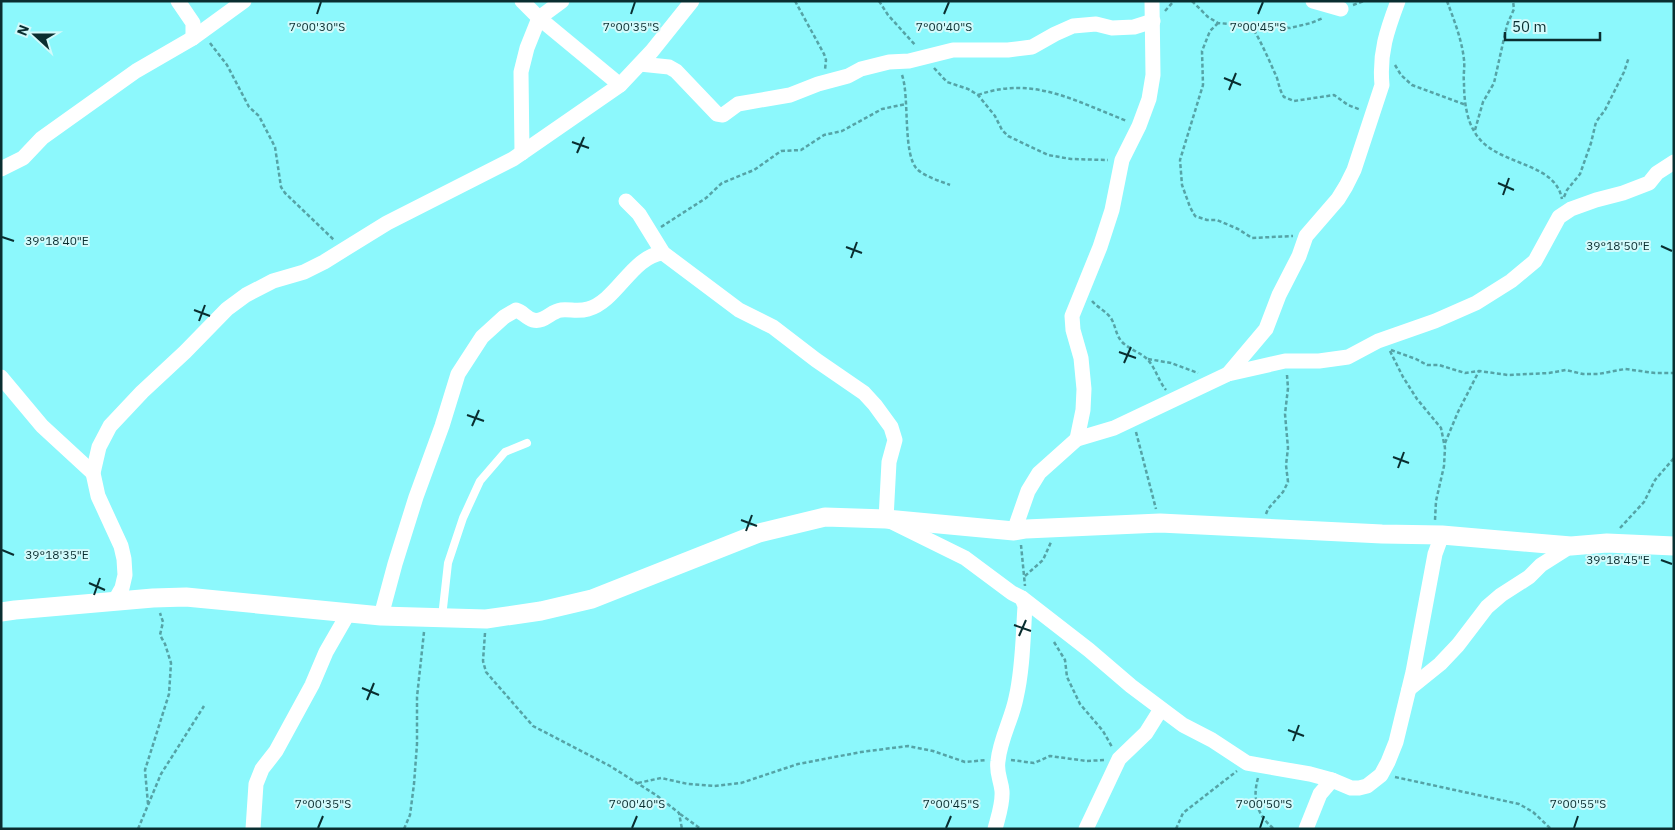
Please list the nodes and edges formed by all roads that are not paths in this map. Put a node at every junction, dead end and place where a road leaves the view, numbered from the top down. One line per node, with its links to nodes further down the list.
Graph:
1 (178, 1): 13 (street)
2 (244, 1): 9 (street)
3 (522, 1): 11 (street)
4 (562, 1): 11 (street)
5 (692, 1): 14 (street)
6 (1152, 1): 12 (street)
7 (1313, 1): 10 (street)
8 (1398, 1): 21 (street)
9 (224, 7): 13 (street)
10 (1341, 9)
11 (539, 18): 15 (street); 16 (street)
12 (1153, 22): 14 (street); 23 (street)
13 (197, 35): 18 (street)
14 (640, 64): 15 (street)
15 (620, 85): 16 (street)
16 (522, 153): 25 (street)
17 (1674, 162): 21 (street)
18 (1, 169)
19 (626, 201): 20 (street)
20 (663, 252): 26 (street); 35 (street)
21 (1222, 376): 23 (street)
22 (1, 377): 25 (street)
23 (1077, 439): 27 (street)
24 (527, 443): 36 (lane)
25 (93, 473): 32 (street)
26 (886, 519): 27 (street); 31 (street); 36 (street)
27 (1020, 530): 28 (street)
28 (1438, 534): 29 (street); 37 (street)
29 (1571, 546): 30 (street); 37 (street)
30 (1674, 546)
31 (1022, 598): 38 (street); 41 (street)
32 (114, 602): 33 (street); 34 (street)
33 (1, 612)
34 (349, 612): 35 (street); 40 (street)
35 (381, 616): 36 (street)
36 (433, 616)
37 (1409, 689): 39 (street)
38 (1161, 709): 39 (street); 42 (street)
39 (1332, 780): 43 (street)
40 (253, 829)
41 (994, 829)
42 (1086, 829)
43 (1306, 829)

